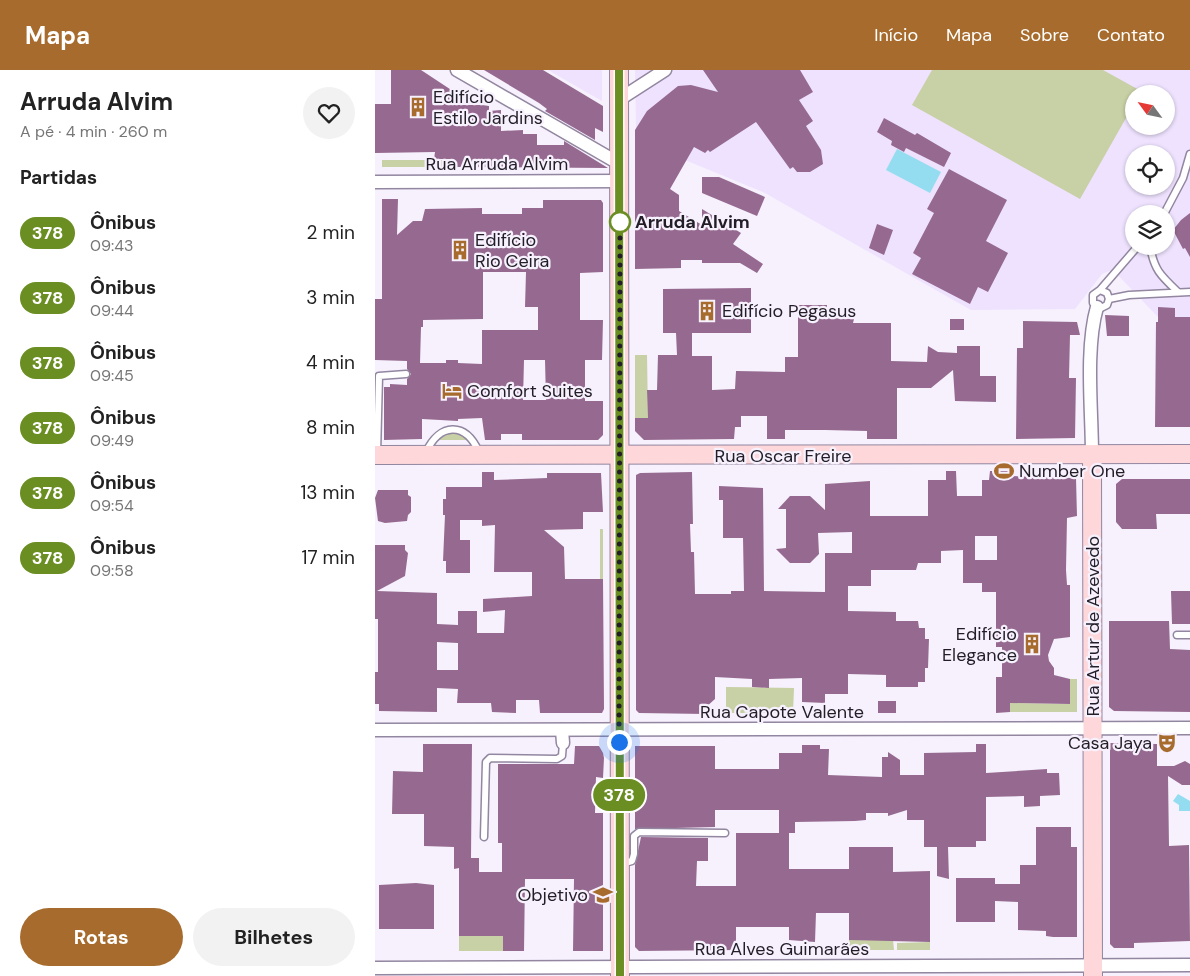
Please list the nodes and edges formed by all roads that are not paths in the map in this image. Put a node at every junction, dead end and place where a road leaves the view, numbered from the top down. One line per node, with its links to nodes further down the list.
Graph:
1 (457, 70): 7 (street)
2 (619, 70): 4 (street)
3 (665, 70): 4 (street)
4 (620, 99): 7 (street)
5 (1190, 154): 8 (lane)
6 (1190, 172): 8 (lane)
7 (620, 173): 9 (street, Rua Arruda Alvim); 24 (street)
8 (1183, 178): 10 (lane)
9 (375, 182)
10 (1168, 205)
11 (1130, 255): 13 (lane)
12 (1152, 255): 14 (lane)
13 (1100, 290): 16 (lane); 17 (lane)
14 (1179, 292): 15 (lane); 16 (lane)
15 (1190, 292)
16 (1109, 299): 17 (lane)
17 (1097, 307): 19 (street, Rua Artur de Azevedo)
18 (406, 374): 21 (lane)
19 (1092, 454): 20 (street, Rua Oscar Freire); 24 (street, Rua Oscar Freire); 27 (street, Rua Artur de Azevedo)
20 (1190, 454)
21 (376, 455): 22 (street, Rua Oscar Freire)
22 (424, 456): 23 (street, Rua Oscar Freire); 23 (lane)
23 (480, 456): 24 (street, Rua Oscar Freire)
24 (619, 456): 30 (street)
25 (1190, 635): 26 (lane)
26 (1177, 636)
27 (1093, 728): 28 (street, Rua Capote Valente); 30 (street, Rua Capote Valente); 37 (street, Rua Artur de Azevedo)
28 (1190, 728)
29 (375, 730): 31 (street, Rua Capote Valente)
30 (619, 730): 31 (street, Rua Capote Valente); 34 (street)
31 (562, 736): 33 (lane)
32 (725, 833): 34 (lane)
33 (484, 837)
34 (620, 864): 38 (street)
35 (1190, 966): 37 (street, Rua Alves Guimarães)
36 (375, 968): 38 (street, Rua Alves Guimarães)
37 (1093, 971): 38 (street, Rua Alves Guimarães)
38 (620, 972)

